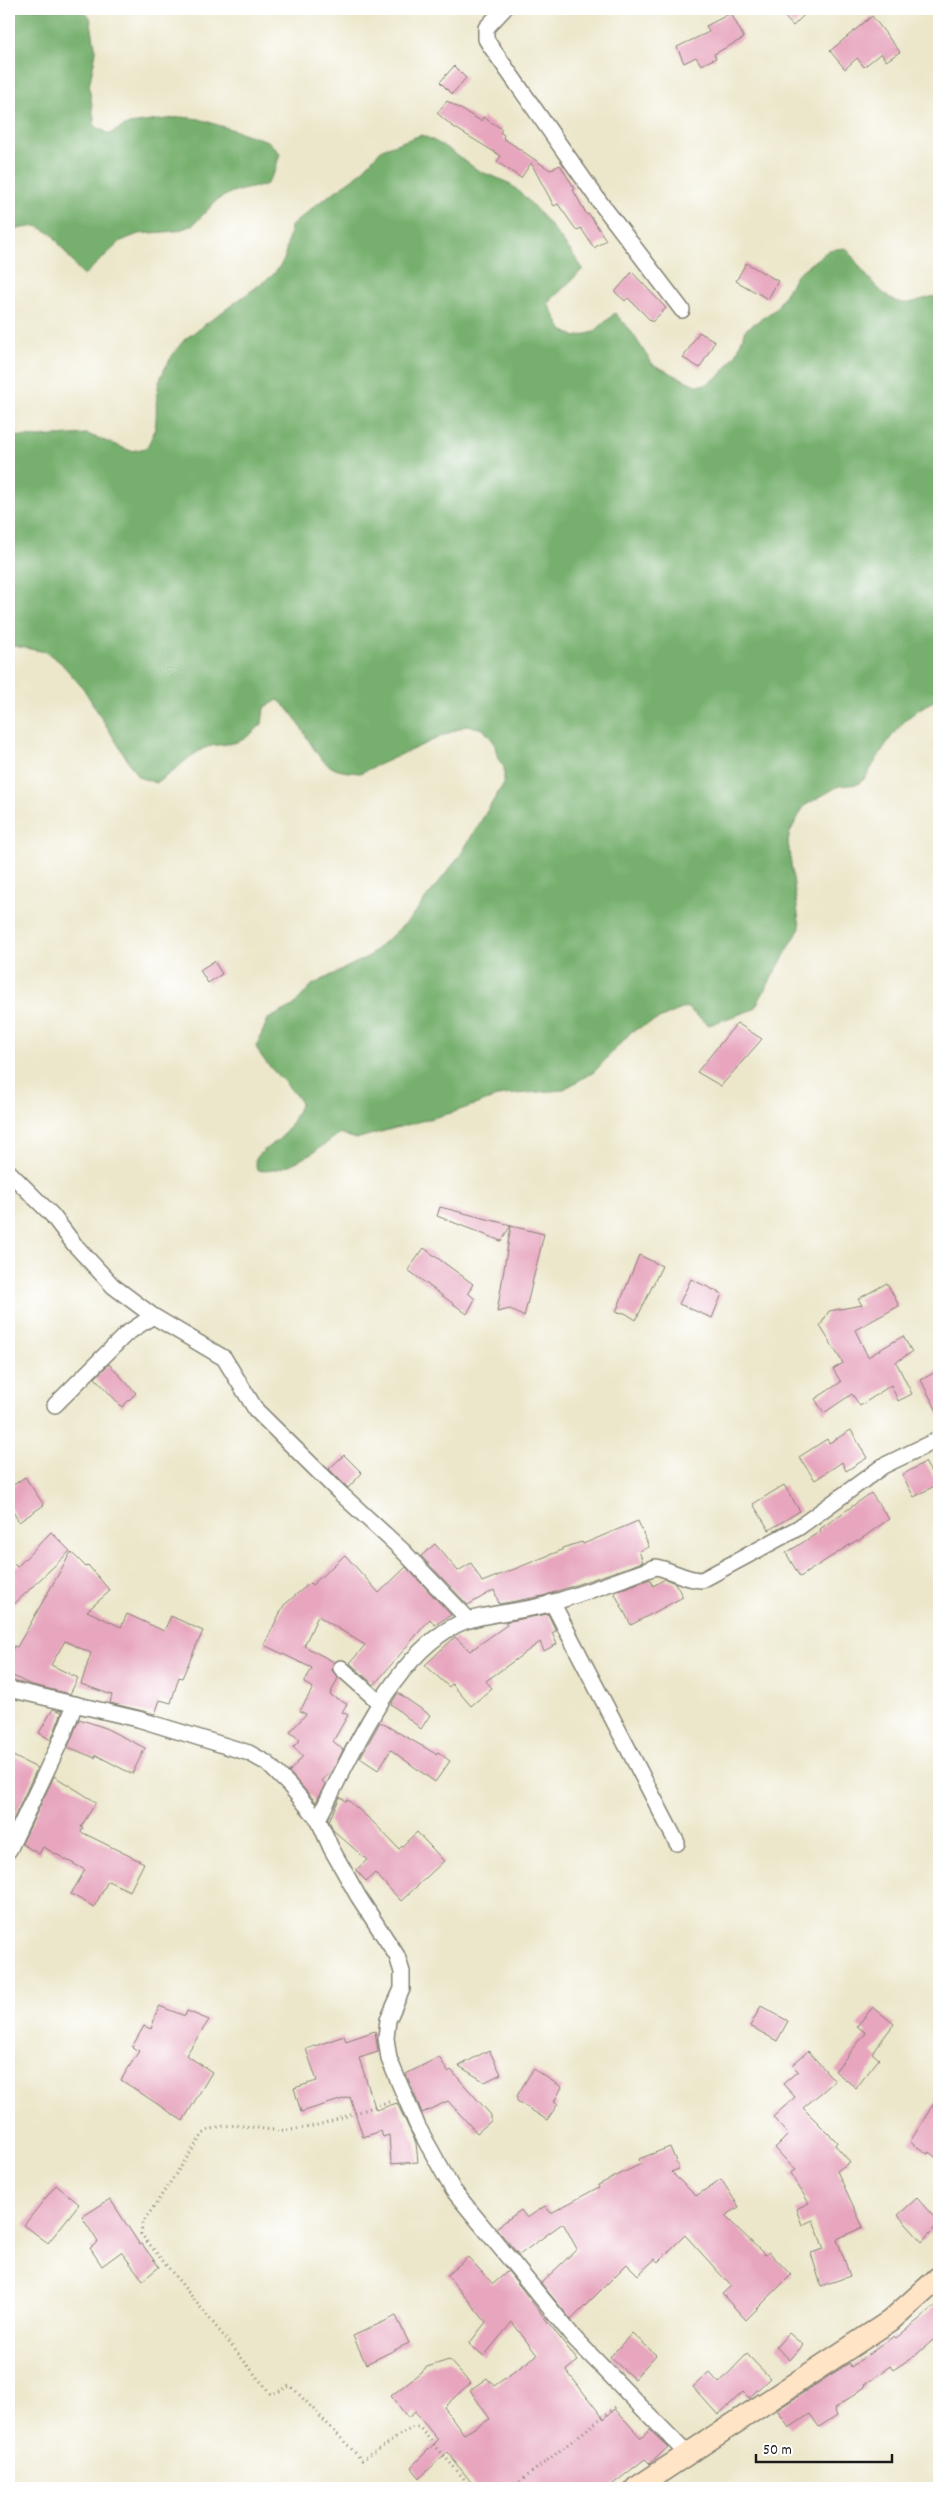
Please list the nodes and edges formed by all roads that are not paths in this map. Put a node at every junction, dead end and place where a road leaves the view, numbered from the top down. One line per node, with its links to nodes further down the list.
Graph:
1 (504, 9): 2 (street)
2 (682, 310)
3 (9, 1172): 4 (street)
4 (153, 1316): 5 (street); 8 (street)
5 (55, 1405)
6 (939, 1439): 7 (street)
7 (552, 1602): 8 (street); 14 (street)
8 (469, 1620): 11 (street)
9 (341, 1668): 11 (street)
10 (9, 1689): 12 (street)
11 (380, 1703): 13 (street)
12 (75, 1704): 13 (street); 15 (street)
13 (318, 1819): 17 (street)
14 (677, 1843)
15 (9, 1850)
16 (939, 2277): 17 (street)
17 (688, 2455): 18 (street)
18 (636, 2488)

